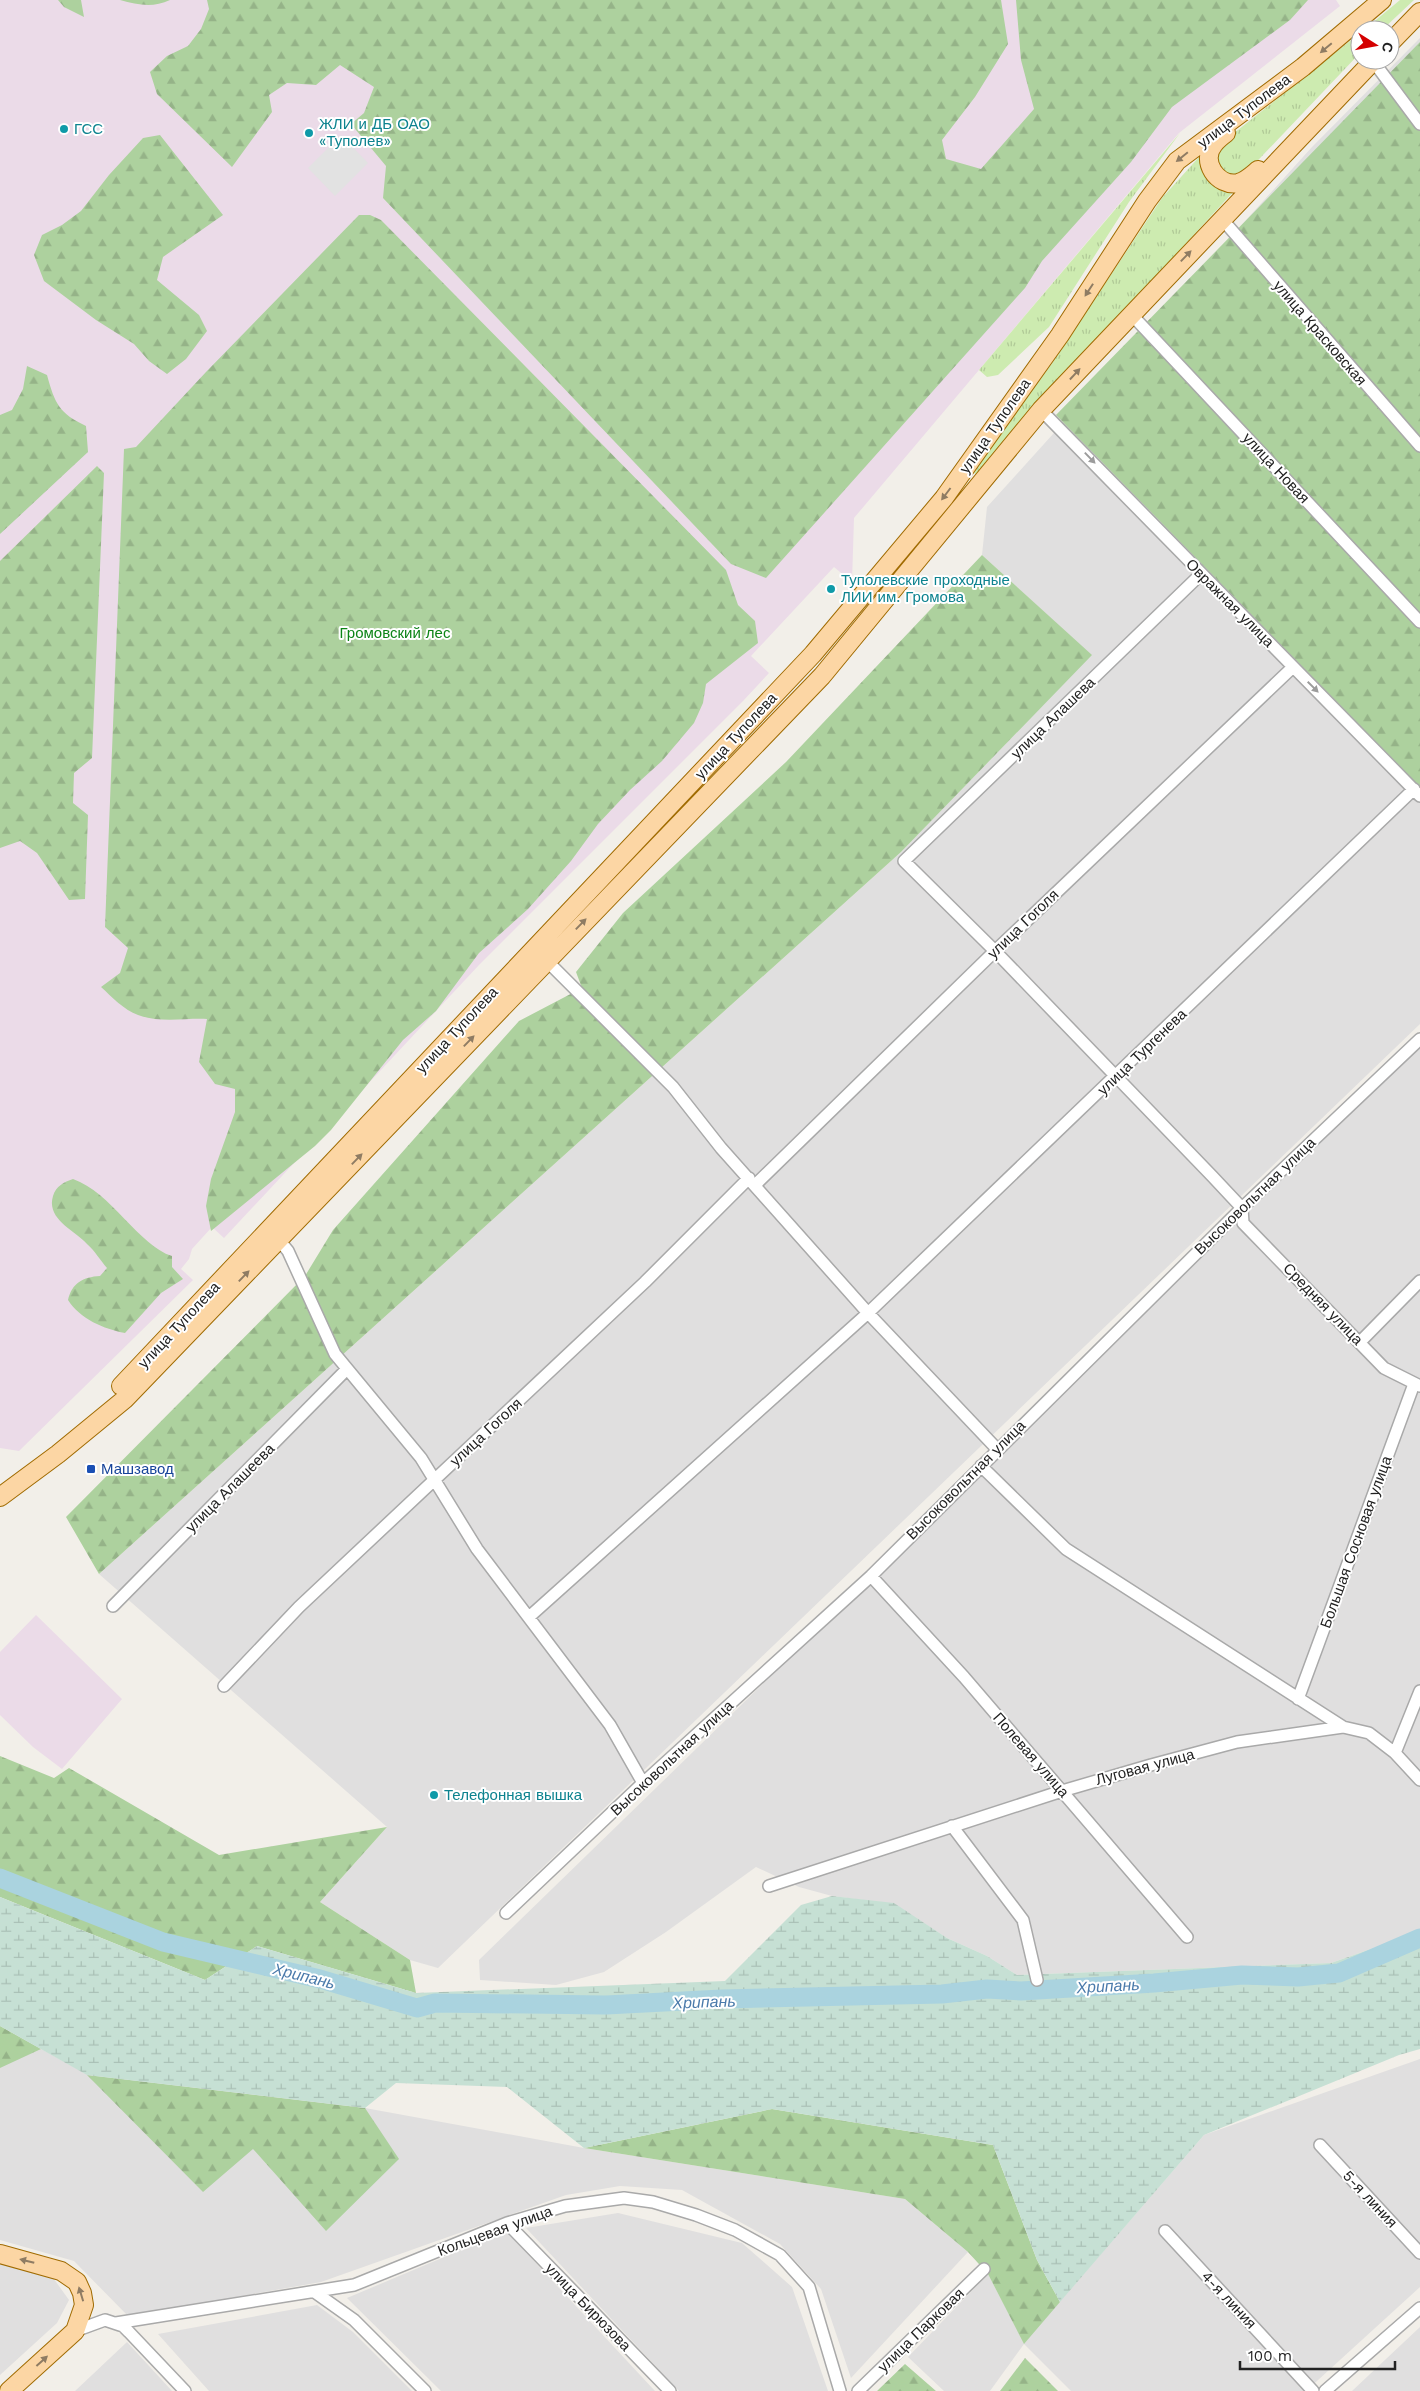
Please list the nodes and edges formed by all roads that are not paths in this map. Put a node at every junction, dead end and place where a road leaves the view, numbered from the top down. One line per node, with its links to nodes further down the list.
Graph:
1 (1382, 0): 4 (main road, улица Туполева, one-way to 4)
2 (1420, 12): 3 (main road)
3 (1400, 33)
4 (1303, 67): 8 (main road); 30 (main road, улица Туполева, one-way to 30)
5 (1364, 70): 8 (main road, улица Туполева)
6 (1381, 70): 7 (street)
7 (1420, 124)
8 (1310, 126): 9 (main road, улица Туполева)
9 (1222, 219): 10 (main road, улица Туполева, one-way to 9); 12 (street, улица Красковская)
10 (1131, 314): 11 (main road, улица Туполева, one-way to 10); 14 (street, улица Новая)
11 (1041, 410): 13 (street, Овражная улица, one-way to 13); 18 (main road, улица Туполева, one-way to 11)
12 (1420, 446)
13 (1201, 574): 15 (street, Овражная улица); 17 (street, улица Алашева)
14 (1420, 622)
15 (1293, 667): 16 (street, Овражная улица, one-way to 16); 17 (street, улица Гоголя)
16 (1417, 792): 20 (street, улица Тургенева)
17 (995, 951): 20 (street); 21 (street, улица Гоголя)
18 (546, 960): 21 (street); 23 (main road, улица Туполева, one-way to 18)
19 (1420, 1040): 22 (street, Высоковольтная улица)
20 (1116, 1077): 22 (street); 25 (street, улица Тургенева)
21 (752, 1181): 25 (street); 32 (street, улица Гоголя)
22 (1242, 1208): 26 (street, Средняя улица); 29 (street, Высоковольтная улица)
23 (279, 1240): 27 (street); 30 (main road, улица Туполева, one-way to 23)
24 (1420, 1282): 26 (street)
25 (868, 1313): 29 (street); 36 (street, улица Тургенева)
26 (1360, 1342): 28 (street, Средняя улица)
27 (347, 1369): 32 (street); 35 (street, улица Алашеева)
28 (1417, 1385): 39 (street, Большая Сосновая улица)
29 (997, 1449): 31 (street, Высоковольтная улица)
30 (58, 1454): 33 (main road, улица Туполева)
31 (981, 1466): 34 (street, Высоковольтная улица); 39 (street)
32 (436, 1479): 36 (street); 37 (street, улица Гоголя)
33 (0, 1497)
34 (871, 1576): 43 (street, Высоковольтная улица); 44 (street, Полевая улица)
35 (113, 1606)
36 (529, 1617): 43 (street)
37 (224, 1686)
38 (1420, 1691): 41 (street)
39 (1298, 1699): 40 (street)
40 (1343, 1727): 41 (street); 44 (street, Луговая улица)
41 (1394, 1753): 42 (street)
42 (1420, 1780)
43 (643, 1783): 47 (street, Высоковольтная улица)
44 (1062, 1790): 45 (street, Луговая улица); 48 (street, Полевая улица)
45 (952, 1826): 46 (street, Луговая улица); 49 (street)
46 (769, 1886)
47 (506, 1913)
48 (1187, 1937)
49 (1037, 1980)
50 (1320, 2145): 53 (street, 5-я линия)
51 (507, 2223): 56 (street, Кольцевая улица); 63 (street, улица Бирюзова); 64 (street, Кольцевая улица)
52 (1165, 2231): 66 (street, 4-я линия)
53 (1420, 2253)
54 (0, 2254): 59 (main road, one-way to 54)
55 (984, 2269): 65 (street, улица Парковая)
56 (316, 2293): 58 (street, Кольцевая улица); 62 (street)
57 (1420, 2308): 67 (street)
58 (116, 2323): 59 (street, Кольцевая улица); 61 (street)
59 (75, 2331): 60 (main road, one-way to 59)
60 (10, 2391)
61 (184, 2391)
62 (426, 2391)
63 (670, 2391)
64 (840, 2391)
65 (858, 2391)
66 (1313, 2391)
67 (1325, 2391)

